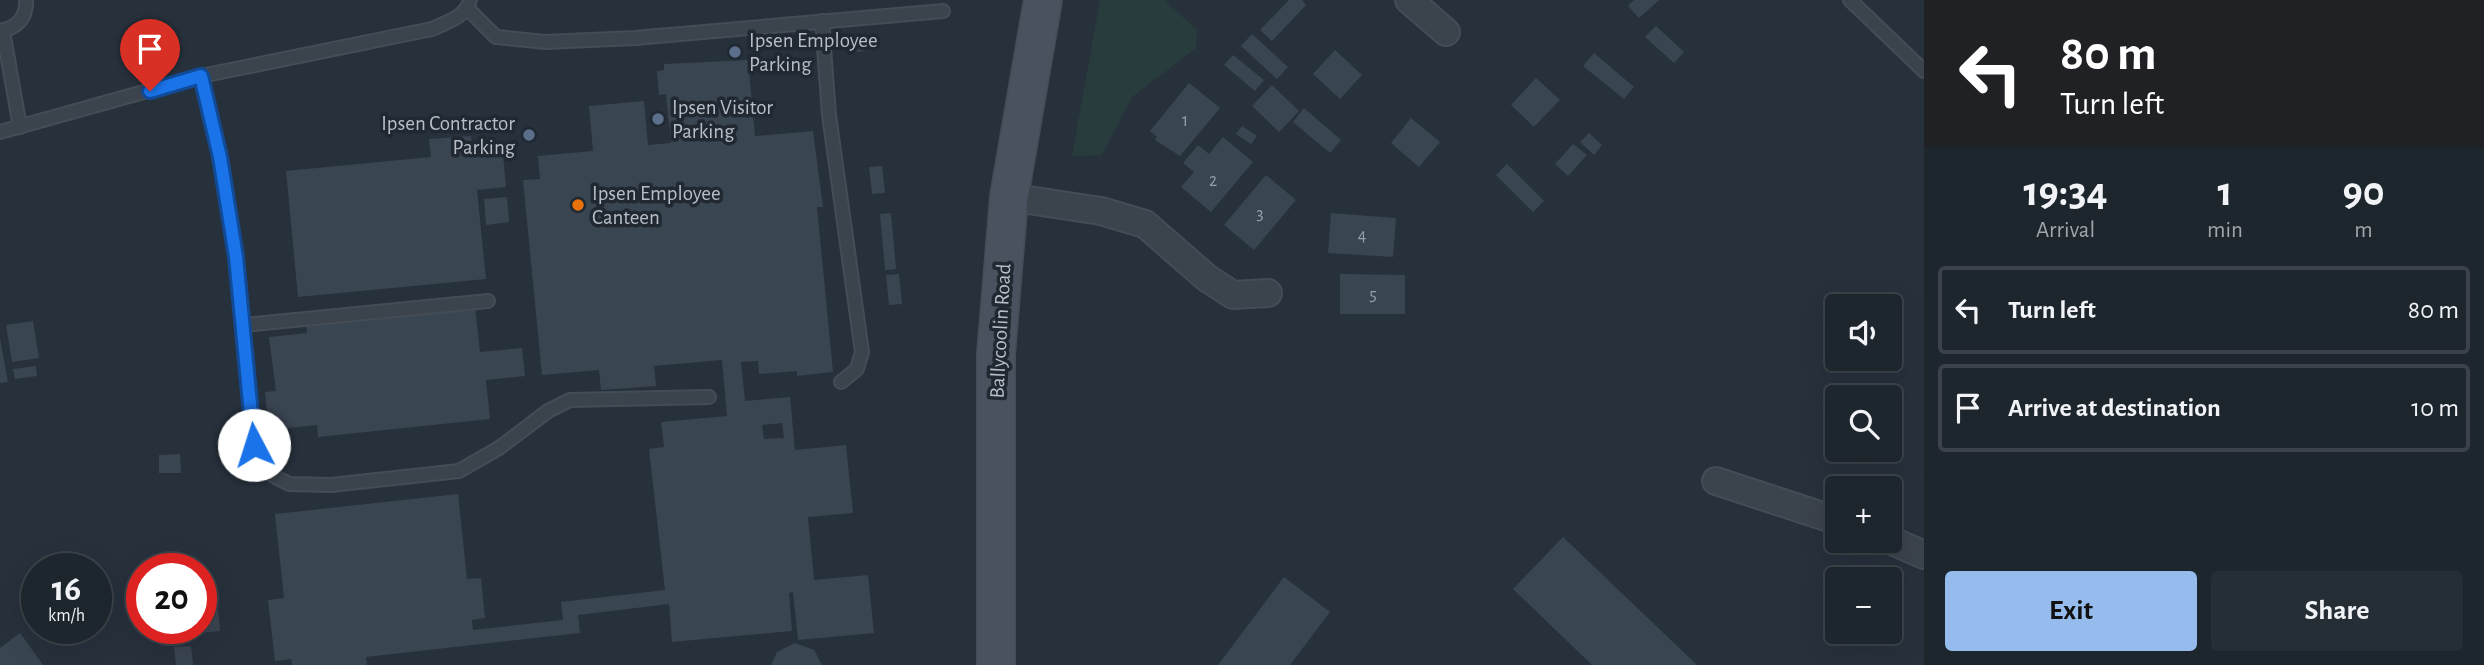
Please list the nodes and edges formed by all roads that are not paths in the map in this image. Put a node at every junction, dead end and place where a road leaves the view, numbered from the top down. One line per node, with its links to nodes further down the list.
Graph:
1 (26, 0): 8 (lane)
2 (1043, 0): 14 (main road, Ballycoolin Road)
3 (1409, 0): 9 (street)
4 (1850, 0): 10 (lane)
5 (469, 4): 7 (lane); 11 (lane)
6 (943, 11): 7 (lane)
7 (822, 21): 18 (lane)
8 (1, 31): 12 (lane)
9 (1446, 32)
10 (1924, 71)
11 (201, 76): 12 (lane); 17 (lane)
12 (20, 127): 13 (lane)
13 (0, 132)
14 (1009, 197): 15 (street); 24 (main road, Ballycoolin Road)
15 (1268, 293)
16 (488, 301): 17 (lane)
17 (243, 325): 19 (lane)
18 (841, 382)
19 (709, 397)
20 (1716, 481): 21 (street)
21 (1825, 517)
22 (1902, 545): 23 (street)
23 (1924, 555)
24 (996, 665)

